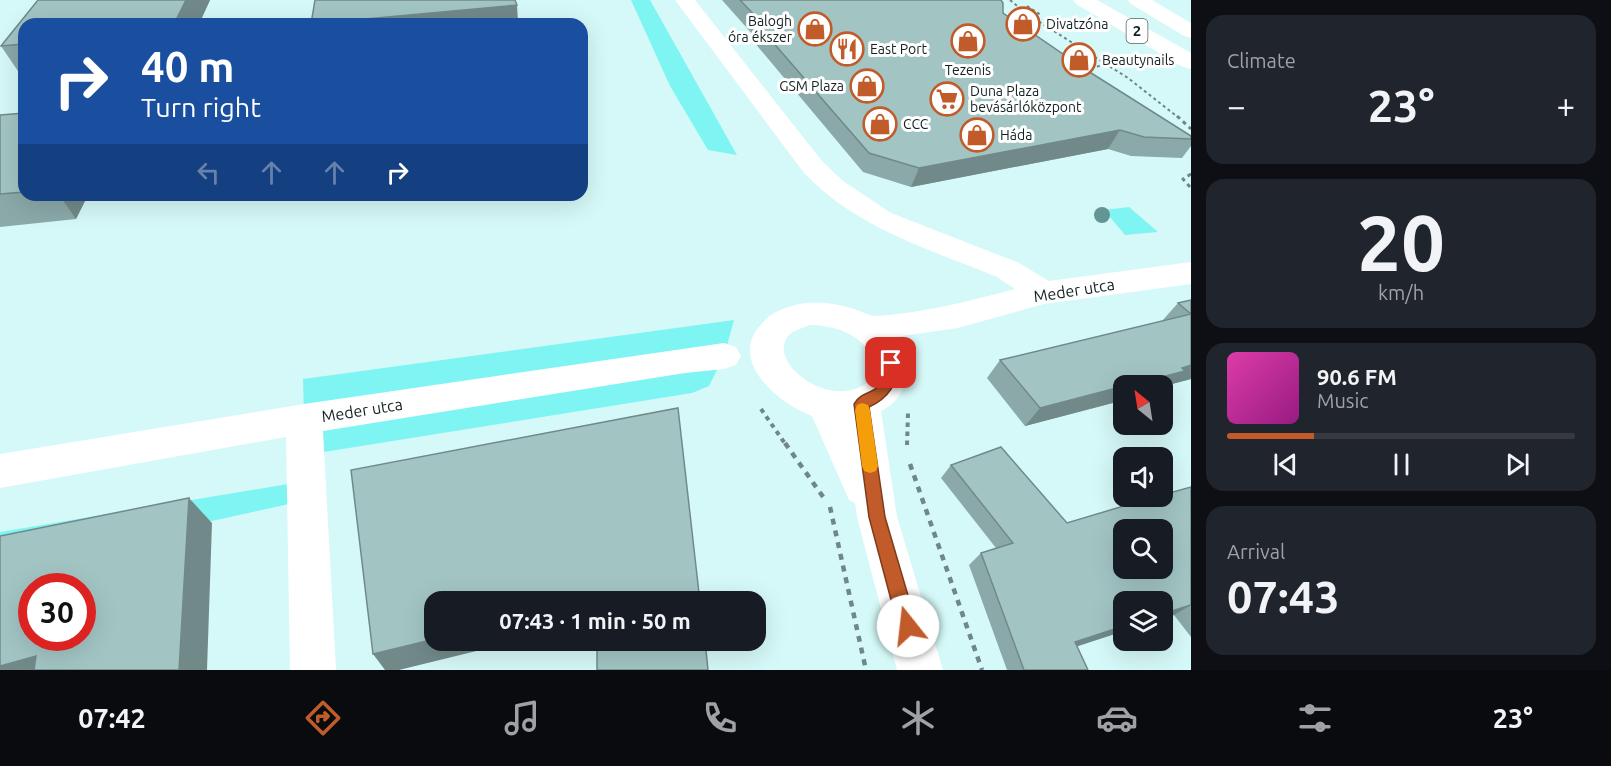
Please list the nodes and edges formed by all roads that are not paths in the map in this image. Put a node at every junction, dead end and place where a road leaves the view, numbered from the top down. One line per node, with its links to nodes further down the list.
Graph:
1 (685, 0): 7 (street)
2 (1083, 0): 5 (street, 2)
3 (1138, 0): 4 (street)
4 (1191, 32)
5 (1191, 62)
6 (1191, 273): 7 (street, Meder utca)
7 (1044, 293): 8 (street, Meder utca)
8 (877, 339): 10 (street); 11 (street)
9 (724, 356): 12 (street, Meder utca)
10 (862, 404): 11 (street); 14 (street)
11 (825, 405): 14 (street)
12 (304, 419): 13 (street, Meder utca); 15 (street)
13 (0, 471)
14 (877, 517): 16 (street)
15 (313, 670)
16 (920, 670)

